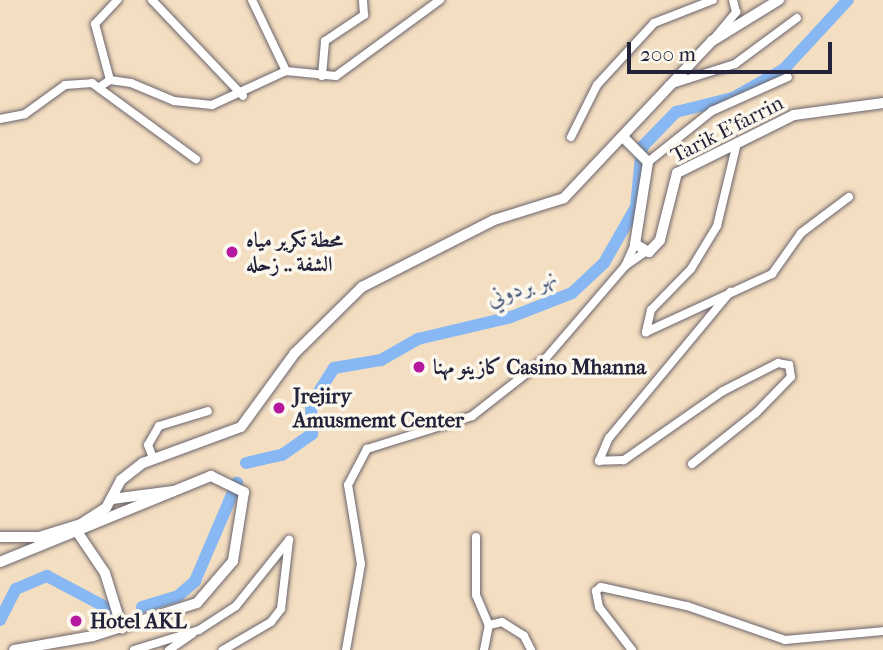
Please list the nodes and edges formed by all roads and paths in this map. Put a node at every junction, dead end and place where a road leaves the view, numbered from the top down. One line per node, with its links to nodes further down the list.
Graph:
1 (117, 0): 9 (street)
2 (152, 0): 18 (street)
3 (252, 0): 12 (street)
4 (363, 0): 13 (street)
5 (440, 0): 13 (street)
6 (713, 0): 21 (street)
7 (733, 0): 11 (street)
8 (779, 0): 11 (street)
9 (105, 4): 15 (street)
10 (797, 18): 16 (street)
11 (712, 41): 16 (street)
12 (286, 71): 13 (street); 18 (street)
13 (322, 76)
14 (788, 77): 25 (street)
15 (110, 80): 17 (street); 18 (street)
16 (669, 85): 22 (street)
17 (101, 86): 20 (street); 24 (street)
18 (243, 96)
19 (883, 103): 23 (street, Tarik E'farrin)
20 (0, 119)
21 (571, 137)
22 (623, 137): 25 (street); 32 (street)
23 (736, 147): 28 (street, Tarik E'farrin); 30 (street)
24 (195, 159)
25 (645, 159): 27 (street)
26 (849, 197): 30 (street)
27 (635, 244): 28 (street); 29 (street)
28 (645, 252): 29 (street)
29 (625, 266): 49 (street)
30 (730, 292): 33 (street)
31 (208, 411): 32 (street)
32 (153, 458): 35 (street)
33 (692, 464)
34 (179, 491): 35 (main road); 36 (main road); 41 (main road)
35 (112, 499): 36 (street)
36 (76, 530): 37 (street); 39 (main road); 41 (main road)
37 (0, 537)
38 (476, 537): 40 (street)
39 (0, 562)
40 (489, 625): 50 (street); 51 (street)
41 (122, 628): 44 (main road)
42 (199, 629): 46 (street); 47 (street); 48 (street)
43 (883, 631): 52 (street)
44 (39, 647): 45 (main road)
45 (14, 650)
46 (134, 650)
47 (169, 650)
48 (223, 650)
49 (346, 650)
50 (484, 650)
51 (531, 650)
52 (632, 650)

